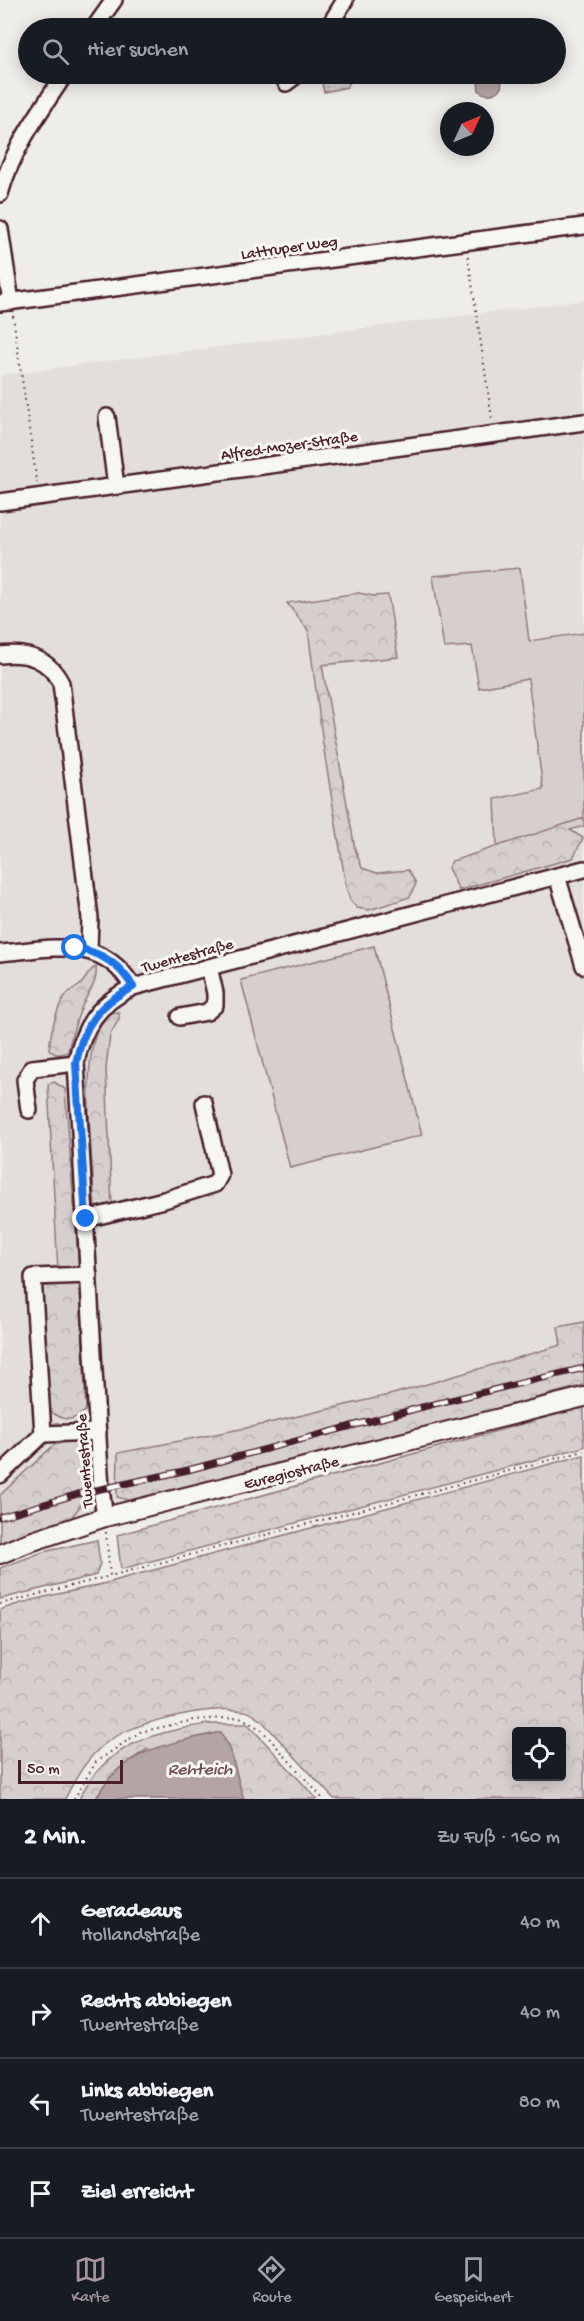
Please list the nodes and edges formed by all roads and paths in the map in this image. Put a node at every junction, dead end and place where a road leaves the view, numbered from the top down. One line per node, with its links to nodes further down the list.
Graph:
1 (114, 0): 3 (street)
2 (345, 0): 4 (street)
3 (101, 18)
4 (334, 18)
5 (59, 84): 6 (street)
6 (0, 194)
7 (584, 226): 9 (street, Lattruper Weg)
8 (0, 229): 10 (street)
9 (465, 241): 10 (street, Lattruper Weg); 13 (path)
10 (5, 302): 15 (path)
11 (107, 417): 14 (street)
12 (584, 422): 13 (street, Alfred-Mozer-Straße)
13 (494, 434): 14 (street, Alfred-Mozer-Straße)
14 (116, 486): 15 (street, Alfred-Mozer-Straße)
15 (39, 497): 16 (street, Alfred-Mozer-Straße)
16 (0, 502)
17 (0, 655): 20 (street)
18 (582, 867): 19 (street, Twentestraße)
19 (557, 876): 22 (street); 23 (street, Twentestraße)
20 (89, 950): 21 (street); 24 (street)
21 (0, 953)
22 (584, 966)
23 (209, 967): 24 (street, Twentestraße); 25 (street)
24 (133, 987): 26 (street, Twentestraße)
25 (180, 1017)
26 (76, 1063): 28 (street); 29 (street, Twentestraße)
27 (204, 1103): 29 (street)
28 (29, 1110)
29 (86, 1219): 30 (street, Twentestraße)
30 (89, 1275): 32 (street, Twentestraße); 33 (street)
31 (584, 1397): 36 (main road, Euregiostraße)
32 (98, 1432): 33 (street); 36 (street, Twentestraße)
33 (43, 1434): 35 (street)
34 (584, 1451): 38 (path)
35 (0, 1475)
36 (105, 1517): 37 (main road, Euregiostraße); 38 (path)
37 (0, 1554)
38 (110, 1576): 39 (path)
39 (0, 1604)
40 (74, 1799): 41 (path)
41 (323, 1799)

